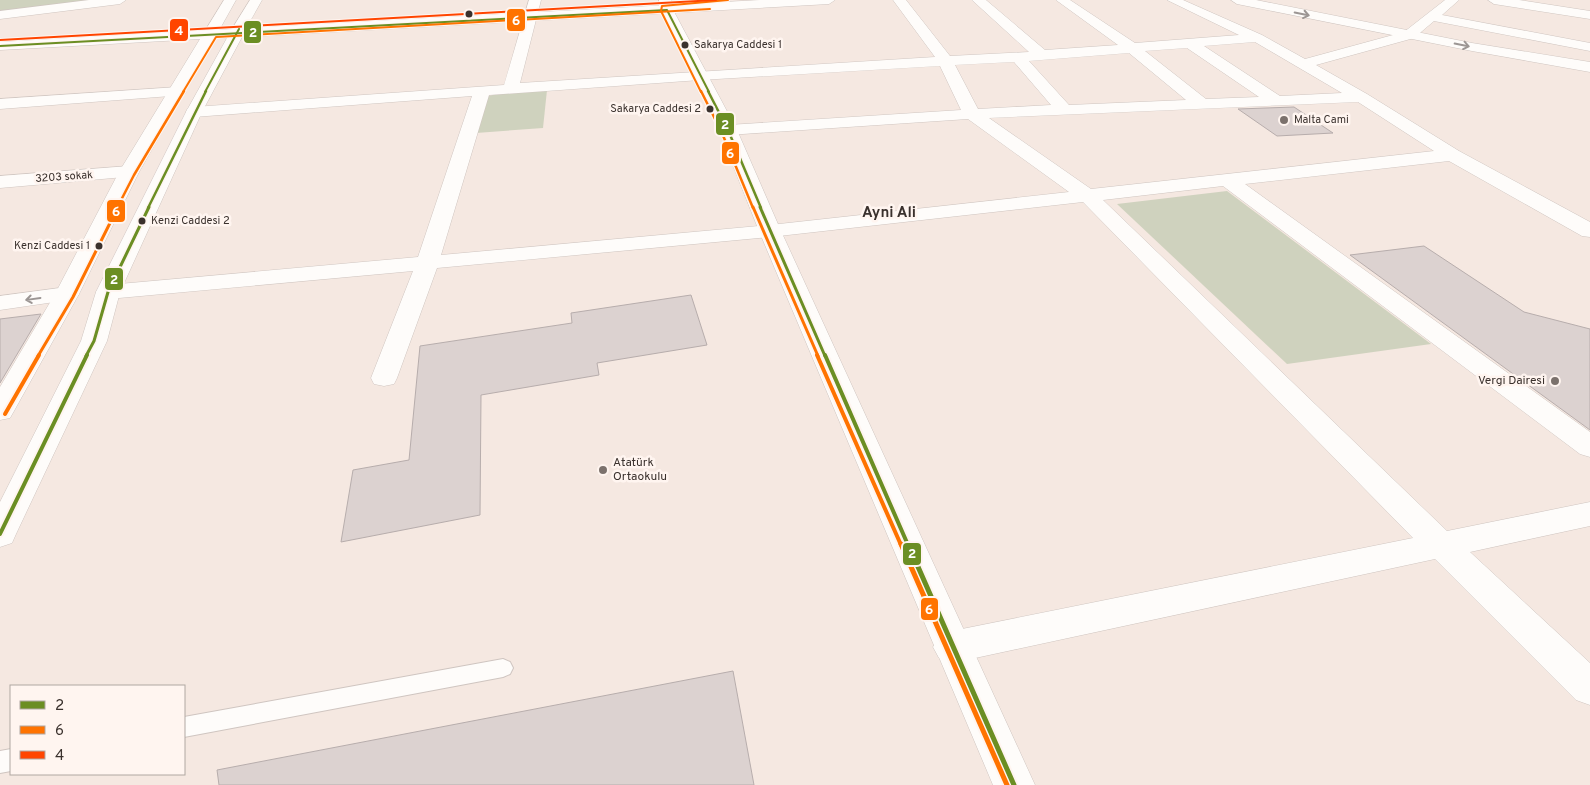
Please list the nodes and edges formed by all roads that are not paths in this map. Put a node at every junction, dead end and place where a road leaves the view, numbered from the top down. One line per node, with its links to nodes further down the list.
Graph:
1 (120, 0): 15 (street)
2 (230, 0): 20 (street)
3 (256, 0): 19 (street)
4 (535, 0): 16 (street)
5 (768, 0): 14 (street)
6 (829, 0): 14 (street)
7 (900, 0): 29 (street)
8 (978, 0): 27 (street)
9 (1062, 0): 26 (street)
10 (1172, 0): 22 (street)
11 (1238, 0): 21 (street, one-way to 21)
12 (1453, 0): 18 (street)
13 (1494, 0): 17 (street)
14 (665, 5): 16 (street); 32 (street)
15 (0, 15)
16 (531, 15): 19 (street); 33 (street)
17 (1590, 15)
18 (1432, 17): 21 (street); 25 (street)
19 (237, 31): 20 (street); 41 (street)
20 (211, 33): 24 (street); 35 (street)
21 (1409, 35): 30 (street); 31 (street, one-way to 31)
22 (1257, 38): 23 (street); 30 (street)
23 (1189, 44): 26 (street); 37 (street)
24 (0, 45)
25 (1590, 47)
26 (1132, 48): 27 (street); 39 (street)
27 (1042, 55): 28 (street)
28 (1018, 57): 29 (street); 40 (street)
29 (946, 60): 32 (street); 42 (street)
30 (1303, 64): 36 (street)
31 (1590, 67)
32 (700, 75): 33 (street); 43 (street)
33 (511, 89): 34 (street)
34 (482, 91): 41 (street); 51 (street)
35 (178, 92): 38 (street); 45 (street)
36 (1361, 96): 37 (street); 44 (street)
37 (1277, 101): 39 (street)
38 (0, 104)
39 (1202, 104): 40 (street)
40 (1065, 111): 42 (street)
41 (194, 112): 52 (street)
42 (972, 114): 43 (street); 48 (street)
43 (728, 130): 49 (street)
44 (1452, 155): 46 (street); 50 (street)
45 (128, 172): 47 (street, 3203 sokak); 53 (street)
46 (1227, 180): 48 (street); 57 (street)
47 (0, 182)
48 (1089, 197): 49 (street); 60 (street)
49 (770, 231): 51 (street); 61 (street)
50 (1590, 232)
51 (428, 261): 52 (street); 55 (street)
52 (108, 292): 53 (street); 59 (street)
53 (67, 294): 54 (street, one-way to 54); 56 (street)
54 (0, 303)
55 (384, 378)
56 (0, 411)
57 (1590, 447)
58 (1590, 514): 60 (street)
59 (0, 534)
60 (1440, 544): 61 (street); 63 (street)
61 (952, 647): 65 (street)
62 (503, 668): 64 (lane)
63 (1590, 688)
64 (185, 727)
65 (1014, 785)

